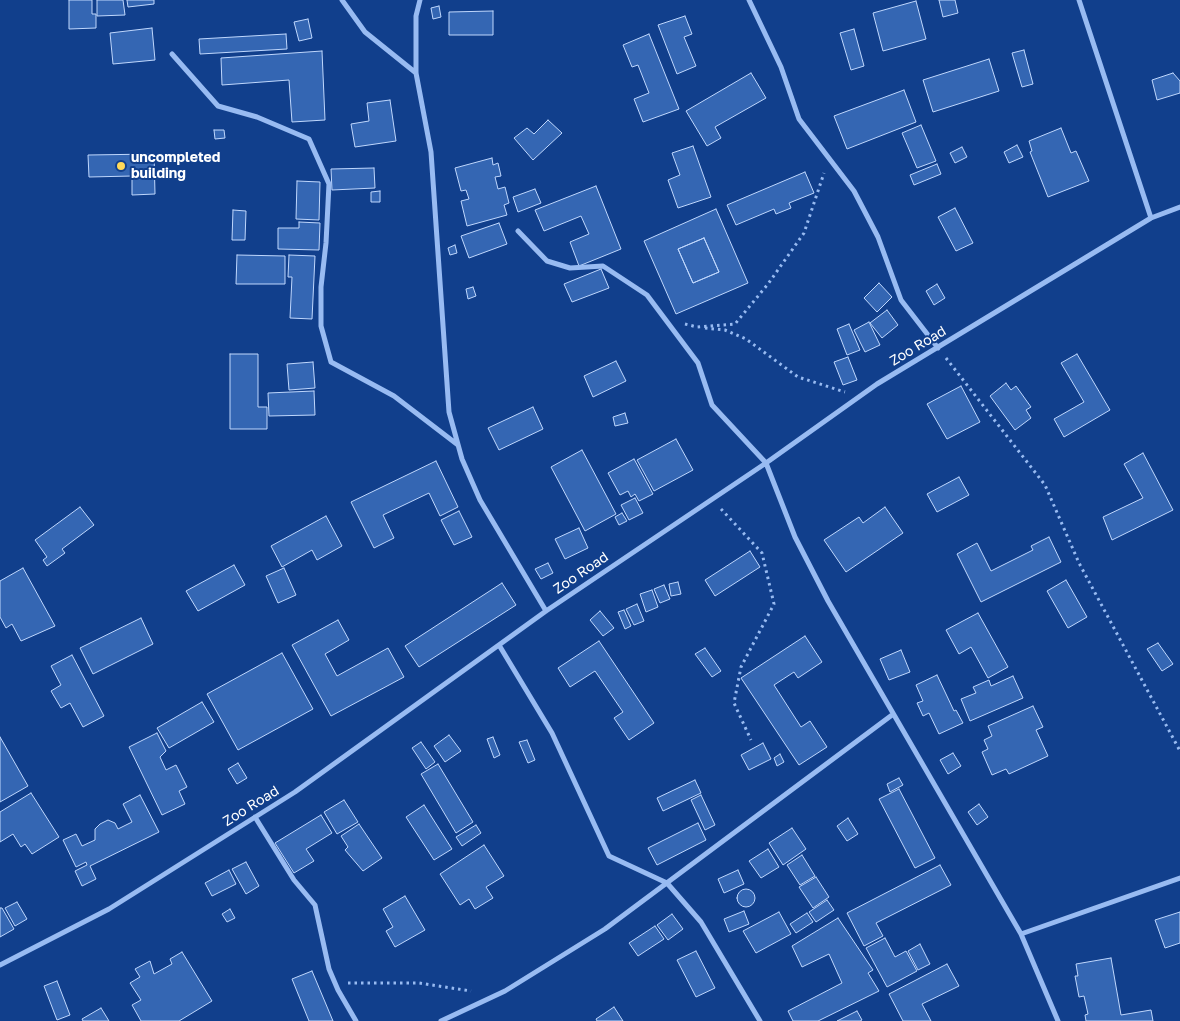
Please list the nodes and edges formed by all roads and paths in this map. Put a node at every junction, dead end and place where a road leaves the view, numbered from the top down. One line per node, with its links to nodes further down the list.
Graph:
1 (342, 0): 6 (street)
2 (420, 0): 6 (street)
3 (749, 0): 7 (street)
4 (1079, 0): 9 (street)
5 (172, 54): 15 (street)
6 (416, 73): 15 (street)
7 (829, 158): 12 (path); 13 (street)
8 (1180, 207): 9 (street, Zoo Road)
9 (1151, 218): 13 (street, Zoo Road)
10 (518, 231): 11 (street)
11 (666, 318): 12 (path); 16 (street)
12 (697, 328): 14 (path)
13 (938, 348): 14 (street, Zoo Road); 22 (path)
14 (858, 397): 16 (street, Zoo Road)
15 (458, 446): 18 (street)
16 (766, 463): 17 (street, Zoo Road); 20 (street)
17 (712, 499): 18 (street, Zoo Road); 21 (path)
18 (546, 611): 19 (street, Zoo Road)
19 (499, 645): 23 (street, Zoo Road); 25 (street)
20 (892, 715): 25 (street); 26 (street)
21 (751, 740)
22 (1180, 751)
23 (255, 817): 27 (street, Zoo Road); 28 (street)
24 (1180, 878): 26 (street)
25 (667, 883): 31 (street); 32 (street)
26 (1021, 934): 33 (street)
27 (0, 965)
28 (335, 983): 29 (path); 30 (street)
29 (480, 991)
30 (356, 1021)
31 (441, 1021)
32 (760, 1021)
33 (1058, 1021)

